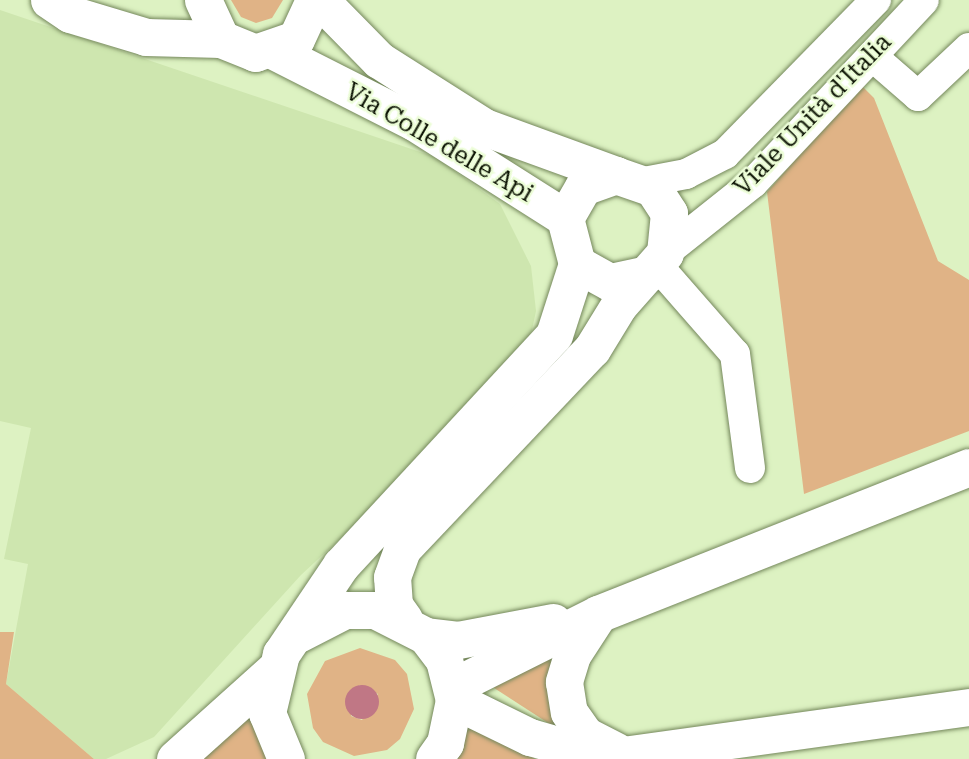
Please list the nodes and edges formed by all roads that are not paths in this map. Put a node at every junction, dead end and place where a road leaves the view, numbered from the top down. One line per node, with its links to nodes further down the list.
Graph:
1 (49, 0): 7 (main road)
2 (203, 0): 7 (main road)
3 (314, 0): 8 (main road)
4 (320, 0): 11 (main road, Via Colle delle Api)
5 (876, 0): 11 (street, Viale Unità d'Italia)
6 (924, 0): 9 (street, Viale Unità d'Italia)
7 (221, 39): 8 (main road)
8 (274, 51): 12 (main road, Via Colle delle Api)
9 (872, 55): 10 (street); 14 (street, Viale Unità d'Italia)
10 (966, 59)
11 (630, 178): 12 (main road); 14 (main road)
12 (565, 218): 13 (main road)
13 (577, 264): 14 (main road); 19 (main road)
14 (657, 264): 16 (street); 18 (main road)
15 (969, 467): 17 (main road)
16 (750, 468)
17 (598, 614): 18 (main road); 21 (main road); 23 (main road)
18 (415, 628): 19 (main road); 21 (main road)
19 (292, 639): 20 (main road)
20 (273, 671): 24 (main road); 25 (main road)
21 (453, 693): 23 (main road); 26 (main road)
22 (969, 707): 23 (main road)
23 (607, 756)
24 (175, 759)
25 (286, 759)
26 (434, 759)

